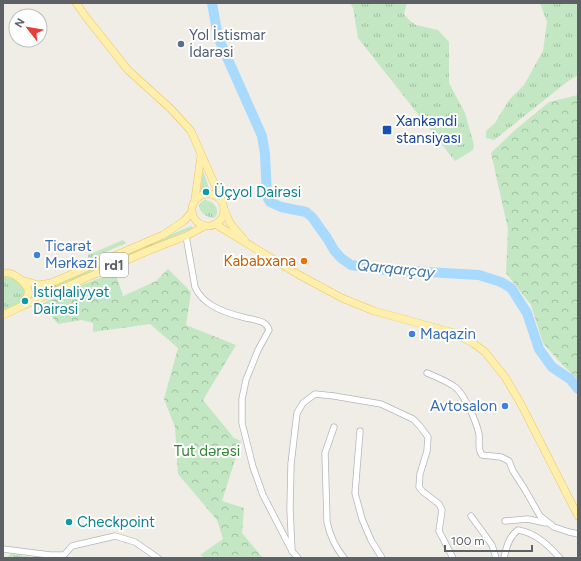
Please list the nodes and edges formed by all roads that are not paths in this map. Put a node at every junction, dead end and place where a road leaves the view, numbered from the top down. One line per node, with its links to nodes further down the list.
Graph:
1 (76, 3): 2 (main road)
2 (201, 155): 3 (main road); 4 (main road)
3 (195, 199): 4 (main road); 6 (main road)
4 (222, 202): 5 (main road)
5 (224, 209): 7 (main road); 10 (main road)
6 (192, 212): 8 (main road); 12 (main road, rd1)
7 (215, 224): 8 (main road); 10 (main road)
8 (205, 226): 9 (main road, rd1)
9 (186, 236): 13 (main road, rd1); 24 (street)
10 (249, 246): 19 (main road)
11 (4, 272): 12 (main road)
12 (21, 280): 13 (main road)
13 (22, 306): 14 (main road)
14 (3, 315)
15 (427, 373): 21 (street)
16 (334, 426): 28 (street)
17 (360, 431): 29 (street)
18 (471, 516): 31 (street)
19 (578, 516)
20 (505, 521): 21 (street)
21 (548, 523): 22 (street)
22 (578, 534)
23 (3, 549): 25 (street)
24 (292, 550): 27 (street); 30 (street)
25 (40, 556): 26 (street)
26 (158, 558)
27 (298, 558)
28 (344, 558)
29 (382, 558)
30 (453, 558)
31 (496, 558)
32 (504, 558): 33 (street)
33 (560, 558)

